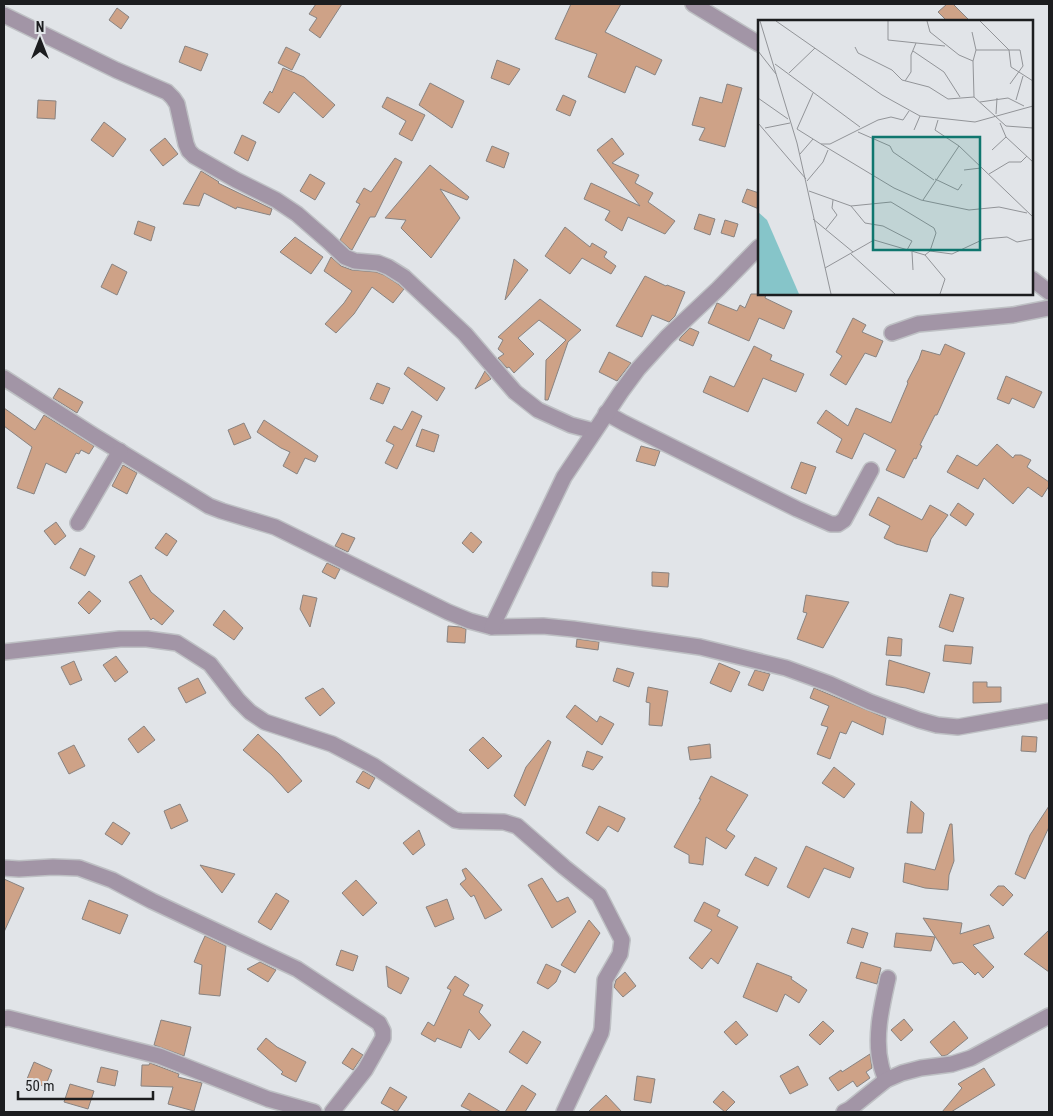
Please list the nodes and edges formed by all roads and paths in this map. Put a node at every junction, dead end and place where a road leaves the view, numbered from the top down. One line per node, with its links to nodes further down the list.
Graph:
1 (693, 4): 3 (street)
2 (4, 15): 11 (street)
3 (758, 43)
4 (758, 248): 10 (street)
5 (1033, 280): 6 (street)
6 (1049, 292)
7 (1049, 308): 8 (street)
8 (892, 333)
9 (4, 378): 12 (street)
10 (606, 413): 11 (street); 13 (street)
11 (594, 431): 15 (street)
12 (120, 451): 14 (street); 15 (street)
13 (870, 470)
14 (78, 523)
15 (492, 627): 17 (street)
16 (4, 652): 25 (street)
17 (1049, 711)
18 (4, 868): 24 (street)
19 (888, 978): 22 (street)
20 (1049, 1016): 22 (street)
21 (4, 1019): 23 (street)
22 (886, 1080): 26 (street)
23 (314, 1112)
24 (332, 1112)
25 (564, 1112)
26 (844, 1112)

